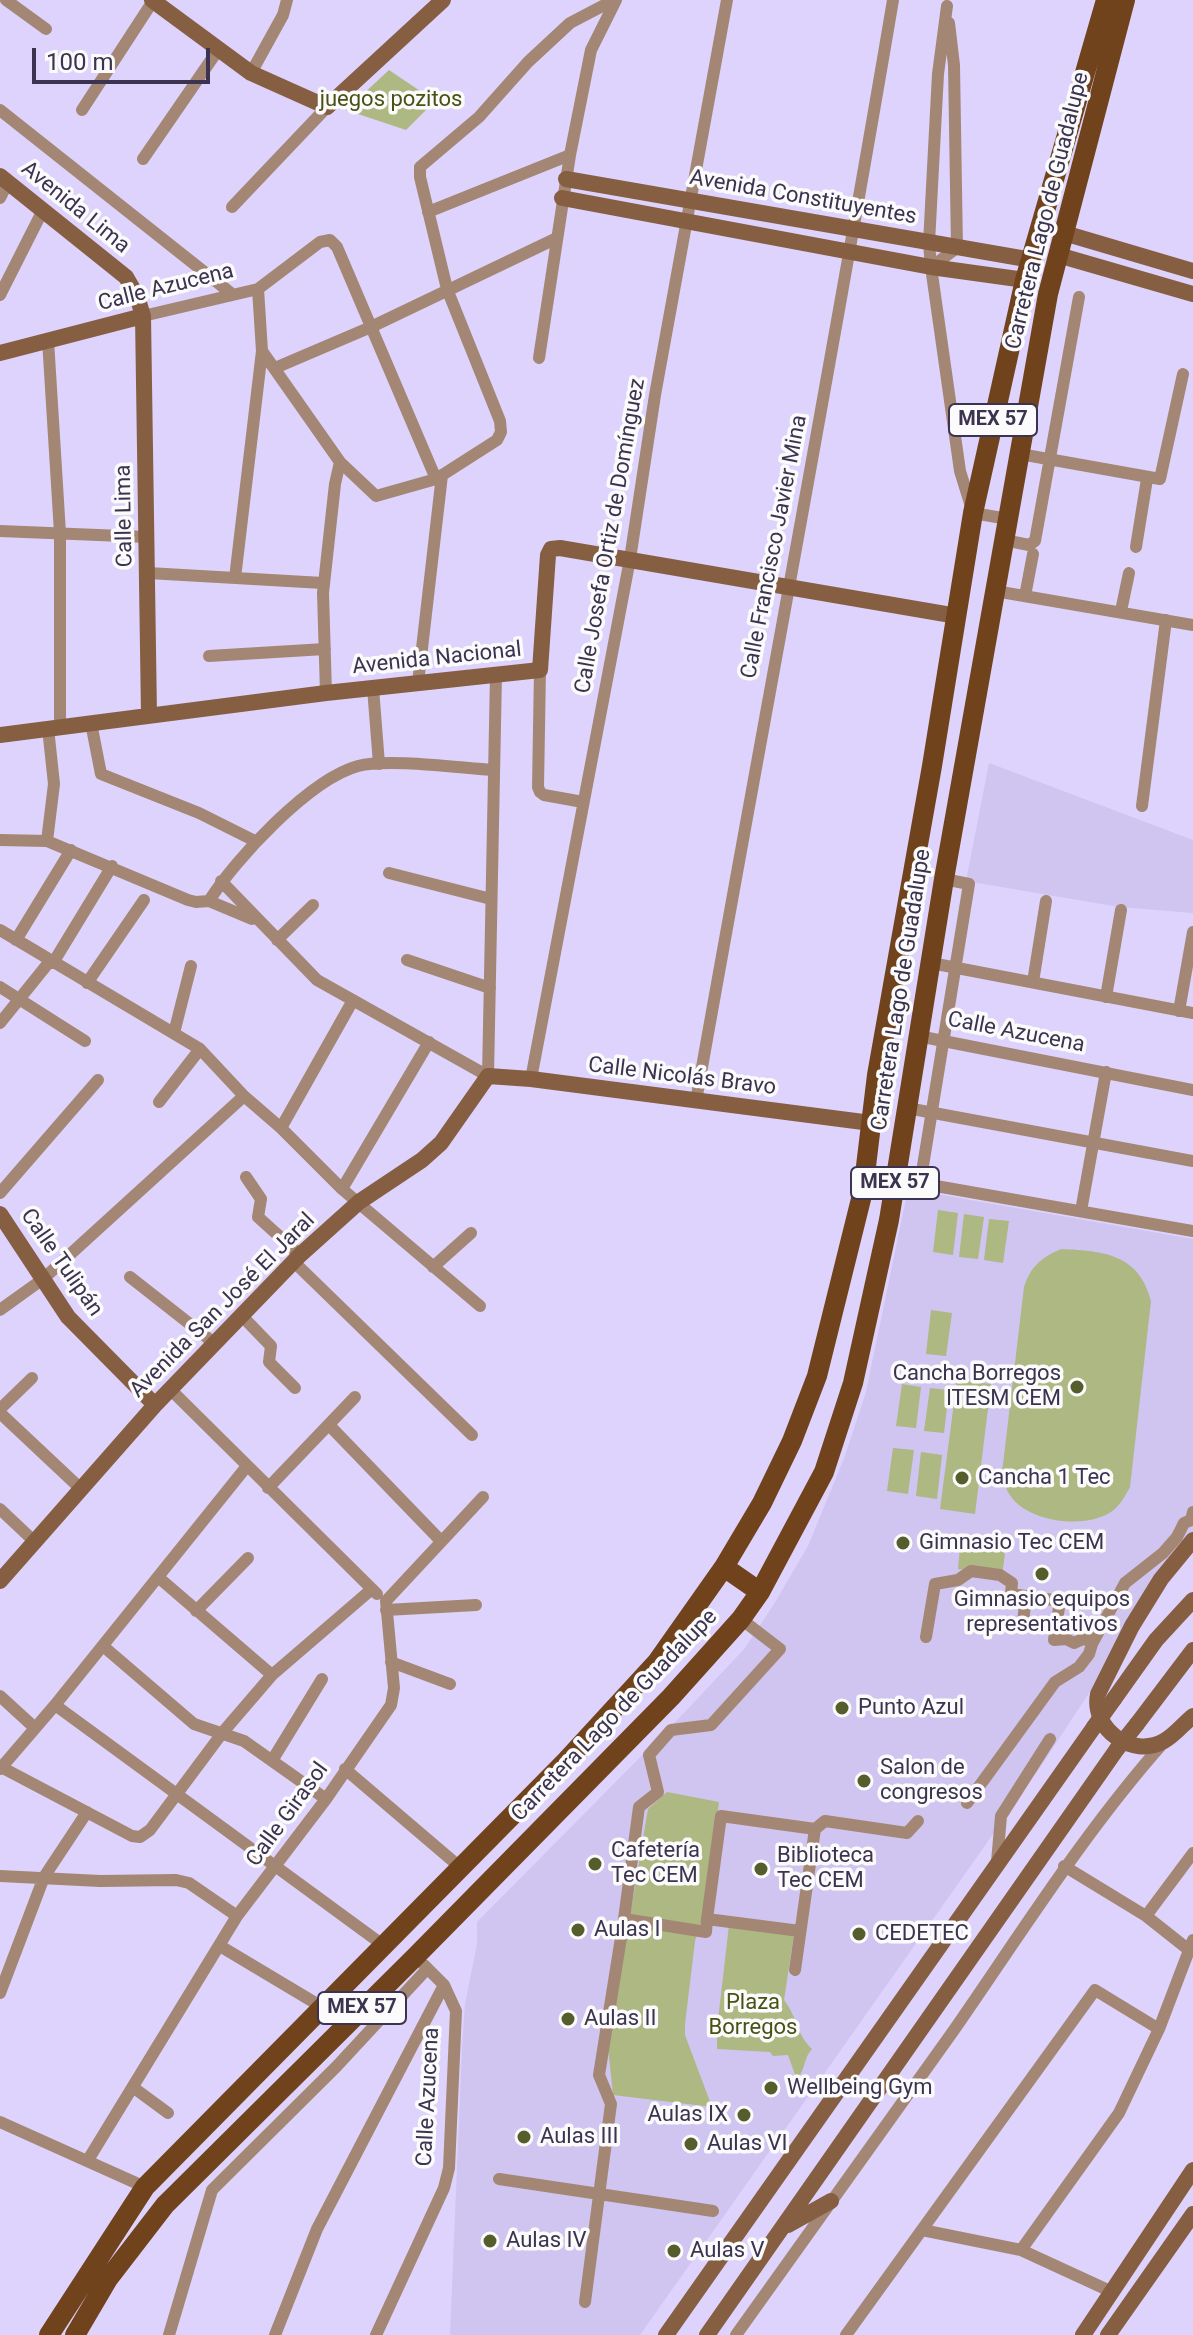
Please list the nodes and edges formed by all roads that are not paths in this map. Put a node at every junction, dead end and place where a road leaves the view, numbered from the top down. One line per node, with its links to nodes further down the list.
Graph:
1 (6, 0): 11 (street)
2 (153, 0): 12 (street); 17 (street)
3 (287, 0): 14 (street)
4 (443, 0): 15 (street)
5 (615, 0): 18 (street); 27 (street)
6 (727, 0): 24 (street, Calle Josefa Ortiz de Domínguez)
7 (893, 0): 29 (street, Calle Francisco Javier Mina)
8 (1106, 0): 13 (main road, Carretera Lago de Guadalupe / MEX 57)
9 (1125, 0): 13 (main road, Carretera Lago de Guadalupe / MEX 57)
10 (947, 3): 32 (street); 33 (street)
11 (46, 29)
12 (218, 50): 14 (street); 19 (street)
13 (1099, 61): 30 (main road, Carretera Lago de Guadalupe / MEX 57); 37 (main road, Carretera Lago de Guadalupe / MEX 57)
14 (251, 73): 15 (street)
15 (327, 107): 25 (street)
16 (0, 110): 41 (street)
17 (82, 110)
18 (570, 155): 21 (street); 27 (street)
19 (143, 159)
20 (4, 179): 22 (street); 26 (street, Avenida Lima)
21 (566, 179): 23 (street); 24 (street, Avenida Constituyentes)
22 (0, 198)
23 (562, 198): 28 (street, Avenida Constituyentes); 31 (street)
24 (692, 200): 28 (street, Calle Josefa Ortiz de Domínguez); 29 (street, Avenida Constituyentes)
25 (232, 207)
26 (43, 210): 43 (street); 45 (street, Avenida Lima)
27 (428, 212): 40 (street)
28 (688, 220): 34 (street, Avenida Constituyentes); 66 (street, Calle Josefa Ortiz de Domínguez)
29 (854, 231): 32 (street, Avenida Constituyentes); 34 (street, Calle Francisco Javier Mina)
30 (1064, 233): 35 (main road, Carretera Lago de Guadalupe / MEX 57); 38 (street)
31 (557, 238): 40 (street); 50 (street)
32 (929, 243): 33 (street, Avenida Constituyentes); 36 (street)
33 (957, 248): 36 (street); 37 (street, Avenida Constituyentes)
34 (850, 251): 36 (street, Avenida Constituyentes); 71 (street, Calle Francisco Javier Mina)
35 (1058, 255): 42 (street); 53 (main road, Carretera Lago de Guadalupe / MEX 57)
36 (931, 267): 37 (street, Avenida Constituyentes); 58 (street)
37 (1029, 270): 58 (main road, Carretera Lago de Guadalupe / MEX 57)
38 (1193, 271)
39 (258, 289): 41 (street, Calle Azucena); 46 (street, Calle Azucena); 48 (street)
40 (447, 289): 46 (street); 56 (street)
41 (232, 294): 45 (street, Calle Azucena)
42 (1193, 294)
43 (0, 295)
44 (1079, 297): 54 (street)
45 (143, 316): 47 (street, Calle Azucena); 62 (street, Calle Lima)
46 (371, 327): 51 (street); 56 (street)
47 (48, 340): 49 (street, Calle Azucena); 61 (street)
48 (262, 351): 51 (street); 69 (street)
49 (0, 353)
50 (539, 358)
51 (275, 368): 55 (street)
52 (1183, 374): 57 (street)
53 (1020, 454): 54 (street); 59 (main road, Carretera Lago de Guadalupe / MEX 57)
54 (1050, 460): 57 (street); 63 (street)
55 (340, 462): 56 (street); 70 (street)
56 (439, 477): 82 (street)
57 (1147, 479): 64 (street)
58 (973, 513): 59 (street); 75 (main road, Carretera Lago de Guadalupe / MEX 57)
59 (1008, 519): 63 (main road, Carretera Lago de Guadalupe / MEX 57)
60 (0, 531): 61 (street)
61 (60, 533): 62 (street); 87 (street)
62 (147, 537): 67 (street, Calle Lima)
63 (1004, 540): 72 (main road, Carretera Lago de Guadalupe / MEX 57)
64 (1136, 547)
65 (1033, 554): 73 (street)
66 (630, 559): 71 (street, Avenida Nacional); 80 (street, Avenida Nacional); 91 (street, Calle Josefa Ortiz de Domínguez)
67 (148, 573): 69 (street); 85 (street, Calle Lima)
68 (1129, 573): 74 (street)
69 (235, 578): 70 (street)
70 (323, 583): 78 (street)
71 (790, 587): 75 (street, Avenida Nacional); 141 (street, Calle Francisco Javier Mina)
72 (995, 591): 73 (street); 99 (main road, Carretera Lago de Guadalupe / MEX 57)
73 (1025, 596): 74 (street)
74 (1121, 611): 76 (street)
75 (957, 616): 134 (main road, Carretera Lago de Guadalupe / MEX 57)
76 (1166, 620): 77 (street); 92 (street)
77 (1193, 625)
78 (325, 649): 79 (street); 84 (street)
79 (209, 656)
80 (540, 670): 81 (street, Avenida Nacional); 91 (street)
81 (496, 675): 82 (street, Avenida Nacional); 90 (street)
82 (418, 683): 83 (street, Avenida Nacional)
83 (373, 688): 84 (street, Avenida Nacional); 89 (street)
84 (326, 693): 85 (street, Avenida Nacional)
85 (149, 715): 86 (street, Avenida Nacional)
86 (91, 723): 87 (street, Avenida Nacional); 95 (street)
87 (54, 727): 88 (street, Avenida Nacional); 94 (street)
88 (0, 735)
89 (379, 764): 90 (street); 95 (street)
90 (494, 770): 101 (street)
91 (583, 802): 136 (street, Calle Josefa Ortiz de Domínguez)
92 (1142, 806)
93 (0, 840): 94 (street)
94 (47, 841): 96 (street)
95 (255, 841): 100 (street)
96 (71, 850): 97 (street); 110 (street)
97 (112, 866): 103 (street); 113 (street)
98 (389, 873): 101 (street)
99 (944, 879): 114 (main road, Carretera Lago de Guadalupe / MEX 57); 116 (street)
100 (221, 881): 103 (street); 107 (street)
101 (491, 899): 120 (street)
102 (144, 900): 118 (street)
103 (209, 901): 107 (street)
104 (1046, 901): 117 (street)
105 (313, 905): 111 (street)
106 (1121, 910): 121 (street)
107 (259, 922): 111 (street)
108 (0, 930): 110 (street)
109 (1193, 932): 124 (street)
110 (16, 940): 113 (street)
111 (277, 940): 123 (street)
112 (407, 960): 120 (street)
113 (52, 962): 118 (street); 122 (street)
114 (931, 963): 116 (street); 128 (main road, Carretera Lago de Guadalupe / MEX 57)
115 (191, 966): 127 (street)
116 (956, 968): 117 (street); 130 (street)
117 (1033, 982): 121 (street)
118 (87, 983): 127 (street)
119 (0, 987): 122 (street)
120 (490, 988): 135 (street)
121 (1106, 997): 124 (street)
122 (20, 999): 126 (street); 129 (street)
123 (352, 1002): 131 (street); 146 (street)
124 (1179, 1011): 125 (street)
125 (1193, 1013)
126 (0, 1023)
127 (174, 1033): 132 (street)
128 (918, 1036): 130 (street, Calle Azucena); 138 (main road, Carretera Lago de Guadalupe / MEX 57)
129 (85, 1041)
130 (943, 1041): 133 (street, Calle Azucena); 144 (street)
131 (429, 1042): 135 (street); 152 (street)
132 (200, 1049): 140 (street); 142 (street)
133 (1106, 1072): 139 (street, Calle Azucena); 147 (street)
134 (877, 1075): 138 (main road); 145 (main road, Carretera Lago de Guadalupe / MEX 57)
135 (488, 1076): 136 (street, Calle Nicolás Bravo); 154 (street, Avenida San José El Jaral)
136 (531, 1079): 141 (street, Calle Nicolás Bravo)
137 (98, 1080): 153 (street)
138 (911, 1081): 143 (main road, Carretera Lago de Guadalupe / MEX 57)
139 (1193, 1090)
140 (244, 1096): 146 (street); 162 (street)
141 (696, 1101): 145 (street, Calle Nicolás Bravo)
142 (159, 1102)
143 (907, 1108): 144 (street); 150 (main road, Carretera Lago de Guadalupe / MEX 57)
144 (931, 1112): 147 (street); 151 (street)
145 (871, 1123): 185 (main road, Carretera Lago de Guadalupe / MEX 57)
146 (281, 1128): 152 (street)
147 (1093, 1142): 148 (street); 155 (street)
148 (1193, 1161)
149 (246, 1177): 159 (street)
150 (896, 1179): 151 (street); 189 (main road, Carretera Lago de Guadalupe / MEX 57)
151 (920, 1184): 155 (street)
152 (342, 1189): 154 (street)
153 (0, 1193)
154 (359, 1202): 159 (street, Avenida San José El Jaral); 160 (street)
155 (1081, 1211): 157 (street)
156 (2, 1220): 162 (street, Calle Tulipán)
157 (1193, 1231)
158 (471, 1233): 160 (street)
159 (297, 1259): 165 (street, Avenida San José El Jaral); 174 (street)
160 (433, 1267): 163 (street)
161 (130, 1277): 166 (street)
162 (43, 1279): 164 (street); 171 (street, Calle Tulipán)
163 (480, 1306)
164 (0, 1310)
165 (241, 1315): 166 (street, Avenida San José El Jaral); 168 (street)
166 (214, 1343): 169 (street, Avenida San José El Jaral)
167 (32, 1378): 172 (street)
168 (295, 1388)
169 (170, 1389): 171 (street, Avenida San José El Jaral); 175 (street)
170 (355, 1397): 173 (street)
171 (155, 1405): 177 (street, Avenida San José El Jaral)
172 (0, 1411): 177 (street)
173 (329, 1425): 176 (street); 181 (street)
174 (472, 1435)
175 (247, 1466): 176 (street); 186 (street)
176 (268, 1488): 188 (street)
177 (81, 1489): 183 (street, Avenida San José El Jaral)
178 (483, 1497): 181 (street)
179 (0, 1509): 183 (street)
180 (1193, 1512): 198 (street)
181 (440, 1540): 192 (street)
182 (1193, 1540): 211 (street)
183 (36, 1543): 187 (street, Avenida San José El Jaral)
184 (248, 1558): 194 (street)
185 (724, 1567): 189 (main road); 225 (main road, Carretera Lago de Guadalupe / MEX 57)
186 (158, 1577): 194 (street); 199 (street)
187 (0, 1581)
188 (372, 1589): 192 (street); 202 (street)
189 (760, 1592): 195 (main road, Carretera Lago de Guadalupe / MEX 57)
190 (1026, 1596): 196 (street); 196 (street); 197 (street)
191 (1193, 1600): 222 (street, bridge)
192 (386, 1605): 193 (street); 201 (street, Calle Girasol)
193 (476, 1605)
194 (196, 1611): 202 (street)
195 (741, 1619): 230 (street); 236 (main road, Carretera Lago de Guadalupe / MEX 57)
196 (1056, 1627): 198 (street)
197 (926, 1637)
198 (1092, 1644): 217 (street)
199 (103, 1646): 206 (street); 209 (street)
200 (1193, 1650): 257 (street, bridge)
201 (391, 1662): 204 (street); 214 (street, Calle Girasol)
202 (272, 1675): 209 (street)
203 (322, 1679): 212 (street)
204 (450, 1684)
205 (0, 1696): 208 (street)
206 (55, 1705): 208 (street); 215 (street)
207 (1193, 1716): 211 (street)
208 (35, 1728): 213 (street)
209 (223, 1732): 212 (street); 215 (street)
210 (1050, 1739): 222 (street)
211 (1164, 1742): 223 (street)
212 (273, 1759): 216 (street)
213 (1, 1768): 218 (street)
214 (345, 1769): 216 (street, Calle Girasol); 225 (street)
215 (178, 1794): 218 (street); 224 (street)
216 (326, 1799): 224 (street, Calle Girasol)
217 (967, 1803)
218 (87, 1812): 227 (street)
219 (918, 1821): 220 (street)
220 (815, 1829): 231 (street); 232 (street)
221 (1193, 1853): 229 (street)
222 (997, 1862): 267 (street)
223 (1064, 1866): 229 (street); 254 (street)
224 (277, 1867): 228 (street, Calle Girasol); 233 (street)
225 (461, 1868): 233 (main road, Carretera Lago de Guadalupe / MEX 57)
226 (0, 1876): 227 (street)
227 (44, 1877): 228 (street); 241 (street)
228 (237, 1916): 235 (street, Calle Girasol)
229 (1146, 1916): 234 (street)
230 (624, 1919): 231 (street); 253 (street)
231 (707, 1919): 232 (street)
232 (800, 1931): 238 (street)
233 (383, 1945): 237 (main road, Carretera Lago de Guadalupe / MEX 57)
234 (1191, 1945): 243 (street)
235 (220, 1946): 242 (street); 244 (street, Calle Girasol)
236 (421, 1963): 239 (street, Calle Azucena); 240 (main road, Carretera Lago de Guadalupe / MEX 57); 252 (street)
237 (359, 1970): 240 (main road); 242 (main road, Carretera Lago de Guadalupe / MEX 57)
238 (795, 1970)
239 (444, 1985): 265 (street); 266 (street, Calle Azucena)
240 (381, 1989): 249 (main road, Carretera Lago de Guadalupe / MEX 57)
241 (0, 1993)
242 (322, 2007): 251 (main road, Carretera Lago de Guadalupe / MEX 57)
243 (1159, 2029): 258 (street); 259 (street)
244 (134, 2088): 245 (street); 247 (street, Calle Girasol)
245 (168, 2113)
246 (0, 2122): 247 (street)
247 (88, 2160): 251 (street)
248 (1193, 2170): 260 (street)
249 (193, 2177): 252 (street); 263 (main road, Carretera Lago de Guadalupe / MEX 57)
250 (499, 2179): 253 (street)
251 (145, 2187): 262 (main road, Carretera Lago de Guadalupe / MEX 57)
252 (212, 2190): 264 (street)
253 (599, 2193): 255 (street); 261 (street)
254 (831, 2201): 257 (street); 269 (street)
255 (713, 2211)
256 (1190, 2224): 272 (street)
257 (783, 2228): 268 (street)
258 (922, 2230): 259 (street); 270 (street)
259 (1021, 2250): 260 (street)
260 (1110, 2291): 271 (street)
261 (585, 2302)
262 (49, 2335)
263 (75, 2335)
264 (169, 2335)
265 (275, 2335)
266 (376, 2335)
267 (666, 2335)
268 (707, 2335)
269 (736, 2335)
270 (846, 2335)
271 (1083, 2335)
272 (1108, 2335)

